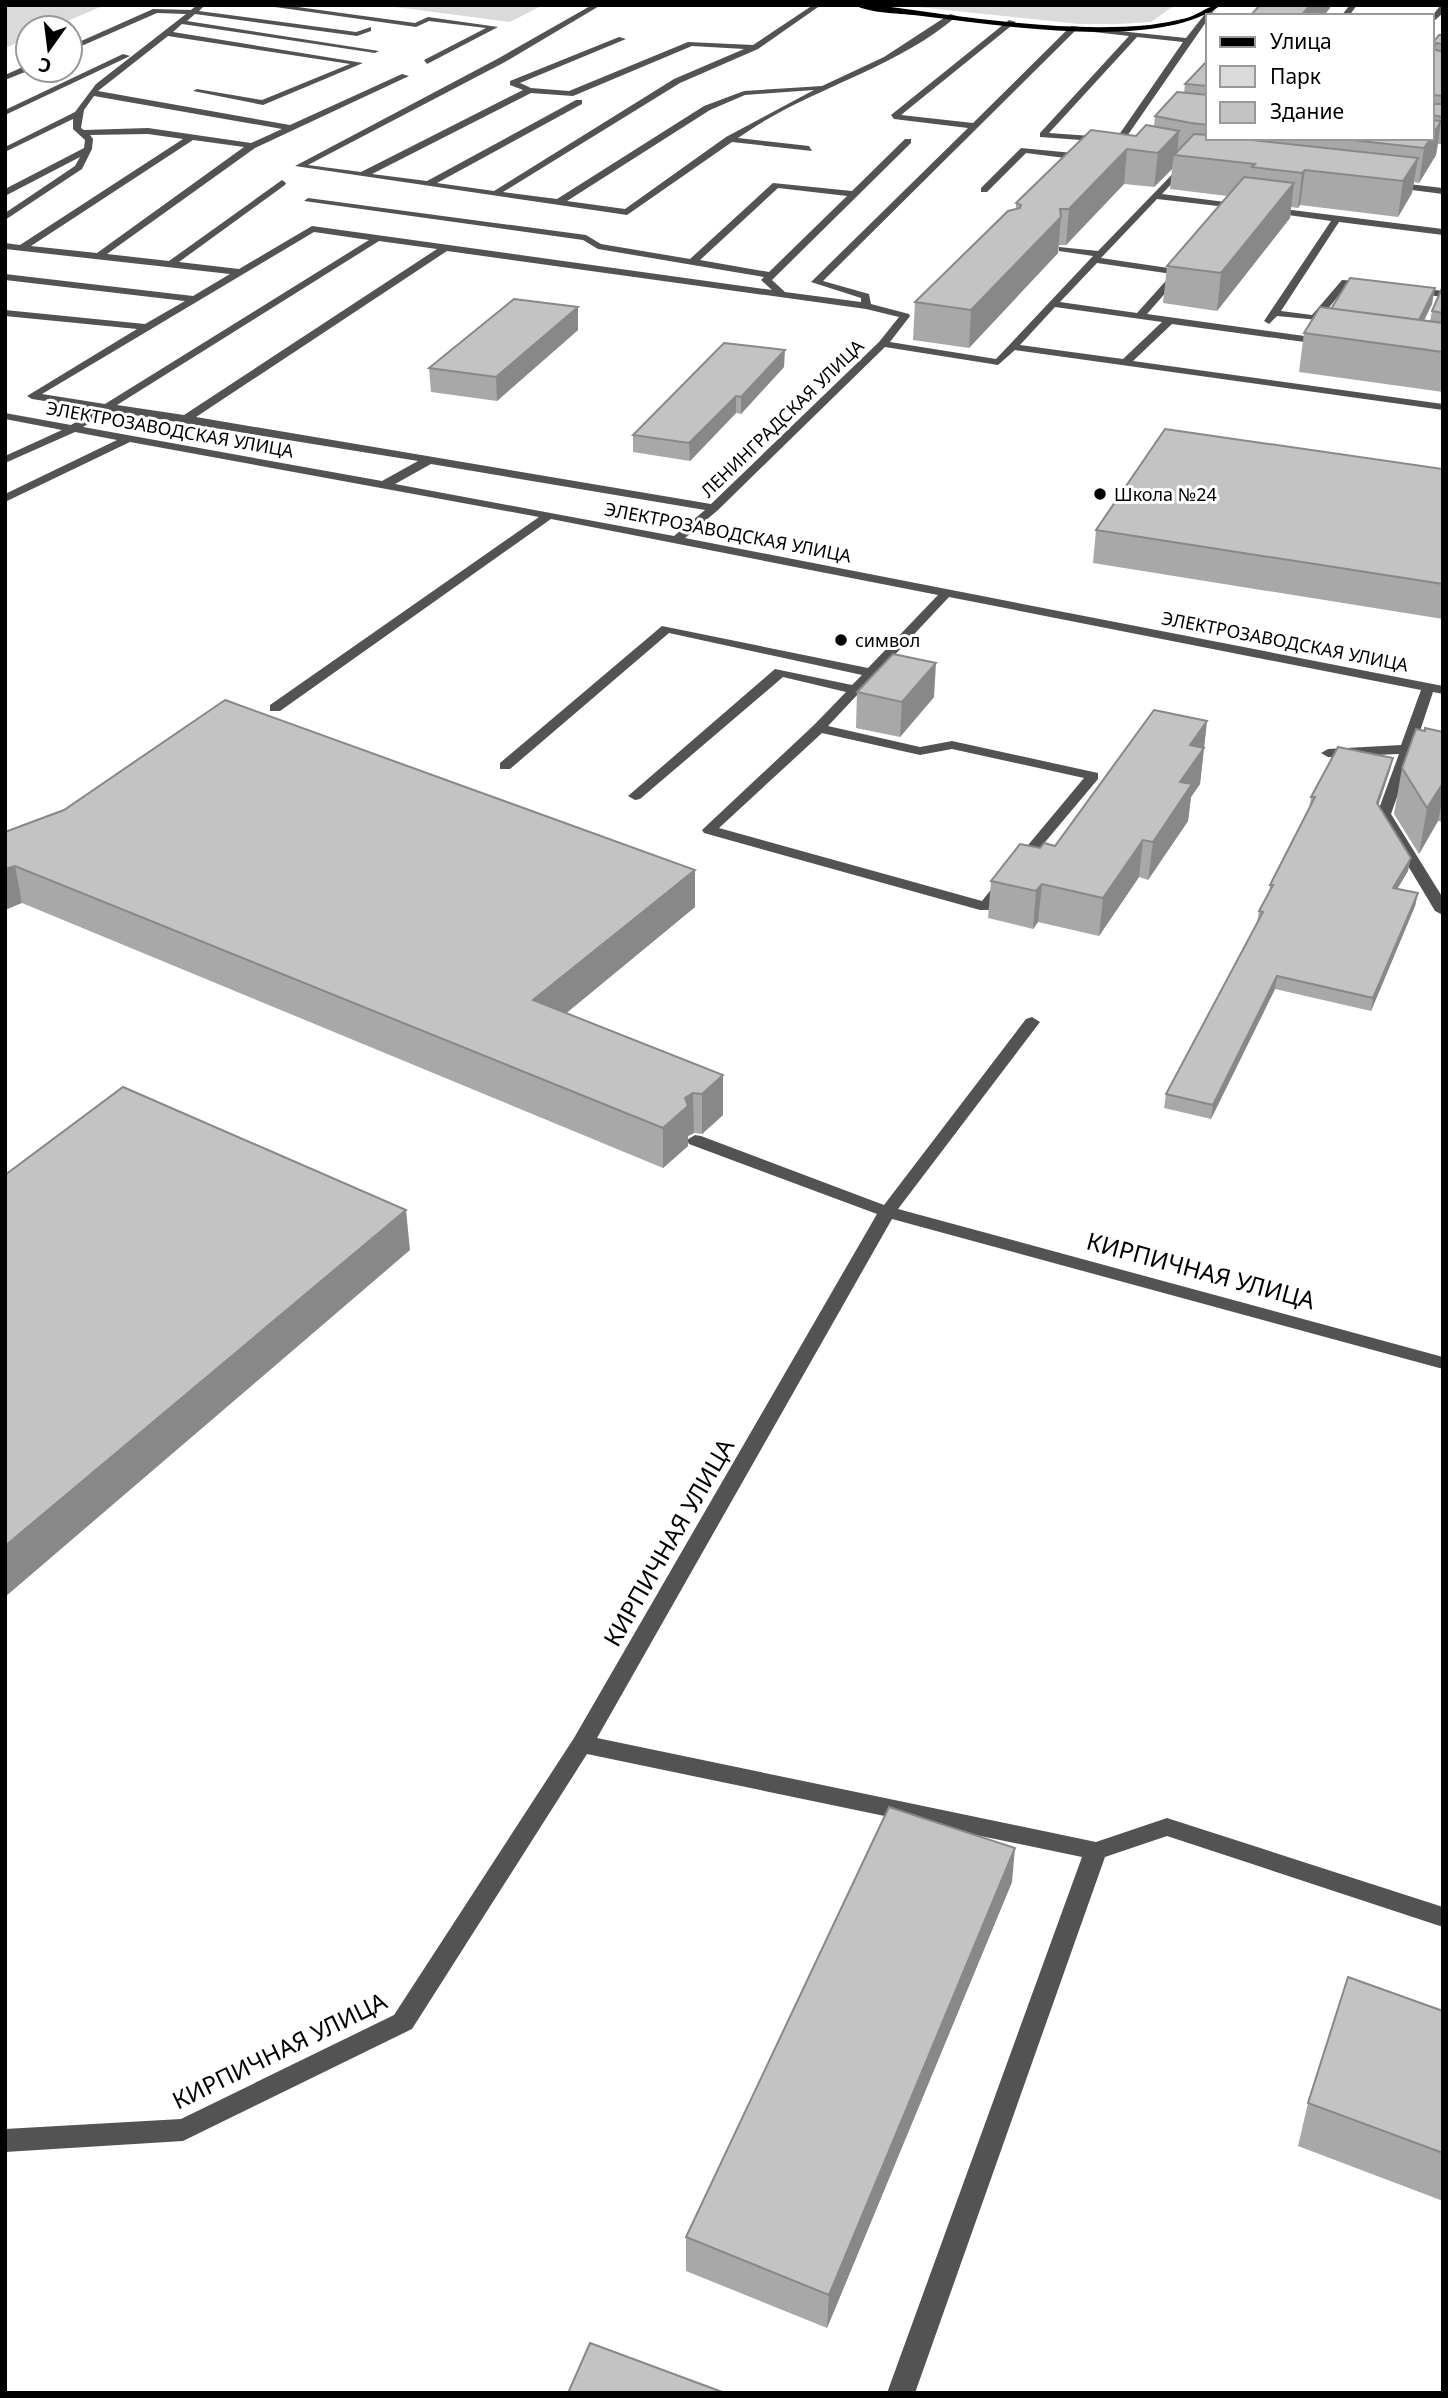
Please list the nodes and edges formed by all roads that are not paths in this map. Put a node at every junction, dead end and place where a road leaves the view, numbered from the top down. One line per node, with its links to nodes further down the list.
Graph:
1 (202, 5): 7 (street)
2 (264, 5): 25 (street)
3 (598, 5): 48 (street)
4 (818, 5): 23 (street)
5 (857, 5): 8 (main road)
6 (1215, 8): 12 (main road)
7 (193, 12): 10 (street); 14 (street); 21 (street)
8 (953, 16): 11 (main road); 27 (street)
9 (1206, 19): 15 (street)
10 (180, 22): 17 (street); 24 (street)
11 (1012, 22): 13 (main road); 34 (street)
12 (1164, 27): 13 (main road); 15 (street)
13 (1074, 28): 18 (street); 34 (street)
14 (368, 29)
15 (1196, 31): 16 (street); 20 (street)
16 (1206, 32)
17 (166, 33): 22 (street); 29 (street)
18 (1135, 34): 20 (street); 40 (street)
19 (622, 39): 28 (street)
20 (1188, 40): 40 (street)
21 (84, 43)
22 (155, 43): 30 (street); 32 (street)
23 (755, 47): 28 (street); 55 (street)
24 (374, 51)
25 (427, 62)
26 (405, 76): 35 (street)
27 (826, 87): 38 (street); 59 (street)
28 (530, 90): 48 (street)
29 (197, 91)
30 (93, 93): 33 (street); 35 (street)
31 (579, 102): 50 (street)
32 (5, 113)
33 (77, 114): 36 (street); 44 (street)
34 (975, 126): 83 (street)
35 (291, 128): 41 (street)
36 (82, 133): 37 (street); 42 (street)
37 (190, 138): 41 (street); 67 (street)
38 (729, 139): 43 (street); 59 (street)
39 (908, 141): 56 (street)
40 (1118, 142): 52 (street)
41 (252, 146): 70 (street)
42 (88, 149): 54 (street); 62 (street)
43 (809, 149)
44 (5, 150)
45 (1176, 160): 46 (street)
46 (1187, 162): 47 (street); 57 (street)
47 (1201, 163)
48 (362, 175): 50 (street)
49 (282, 183): 73 (street)
50 (428, 184): 55 (street)
51 (1376, 184): 53 (street)
52 (984, 190)
53 (1443, 191)
54 (5, 192)
55 (498, 192): 59 (street)
56 (854, 194): 72 (street); 75 (street)
57 (1155, 196): 60 (street); 71 (street)
58 (308, 201): 72 (street)
59 (559, 202)
60 (1246, 207)
61 (1259, 209): 63 (street)
62 (5, 217)
63 (1337, 218): 64 (street); 85 (street)
64 (1443, 232)
65 (378, 238): 68 (street); 74 (street); 96 (street)
66 (5, 246): 67 (street)
67 (22, 248): 70 (street)
68 (445, 248): 80 (street); 99 (street)
69 (1062, 249): 71 (street)
70 (99, 256): 73 (street)
71 (1097, 257): 82 (street); 87 (street)
72 (692, 262): 75 (street)
73 (171, 264): 74 (street)
74 (242, 272): 81 (street)
75 (771, 275): 80 (street)
76 (5, 277): 81 (street)
77 (1382, 286): 85 (street)
78 (1394, 288): 79 (street)
79 (1443, 294)
80 (783, 295): 83 (street)
81 (195, 299): 90 (street)
82 (1053, 304): 87 (street); 94 (street)
83 (866, 306): 92 (street, ЛЕНИНГРАДСКАЯ УЛИЦА)
84 (5, 313): 86 (street)
85 (1274, 313): 91 (street)
86 (19, 314): 89 (street); 90 (street)
87 (1139, 317): 88 (street)
88 (1169, 321): 91 (street); 95 (street)
89 (5, 325)
90 (144, 327): 96 (street)
91 (1260, 334): 93 (street)
92 (883, 344): 94 (street); 106 (street, ЛЕНИНГРАДСКАЯ УЛИЦА)
93 (1338, 344)
94 (1012, 347): 95 (street)
95 (1125, 363): 97 (street)
96 (108, 406): 99 (street); 100 (street)
97 (1443, 407)
98 (5, 416): 100 (street, ЭЛЕКТРОЗАВОДСКАЯ УЛИЦА)
99 (186, 419): 103 (street)
100 (72, 429): 101 (street, ЭЛЕКТРОЗАВОДСКАЯ УЛИЦА); 102 (street)
101 (127, 439): 104 (street, ЭЛЕКТРОЗАВОДСКАЯ УЛИЦА); 105 (street)
102 (5, 460)
103 (429, 460): 104 (street); 106 (street)
104 (384, 485): 107 (street, ЭЛЕКТРОЗАВОДСКАЯ УЛИЦА)
105 (5, 499)
106 (714, 508): 108 (street, ЛЕНИНГРАДСКАЯ УЛИЦА)
107 (549, 514): 108 (street, ЭЛЕКТРОЗАВОДСКАЯ УЛИЦА); 113 (street)
108 (677, 539): 109 (street, ЭЛЕКТРОЗАВОДСКАЯ УЛИЦА)
109 (947, 592): 110 (street); 111 (street, ЭЛЕКТРОЗАВОДСКАЯ УЛИЦА)
110 (871, 673): 112 (street); 118 (street)
111 (1435, 688): 115 (street)
112 (855, 690): 114 (street); 119 (street)
113 (275, 708)
114 (819, 728): 114 (street)
115 (1407, 749): 116 (street); 117 (street); 120 (street)
116 (1328, 753)
117 (1443, 756)
118 (505, 766)
119 (635, 796)
120 (1443, 911)
121 (1032, 1022): 123 (street)
122 (695, 1140): 123 (street)
123 (887, 1212): 124 (street, КИРПИЧНАЯ УЛИЦА); 125 (street, КИРПИЧНАЯ УЛИЦА)
124 (1443, 1363)
125 (582, 1744): 126 (street); 128 (street, КИРПИЧНАЯ УЛИЦА)
126 (1096, 1851): 127 (street); 129 (street)
127 (1443, 1917)
128 (5, 2141)
129 (901, 2393)

